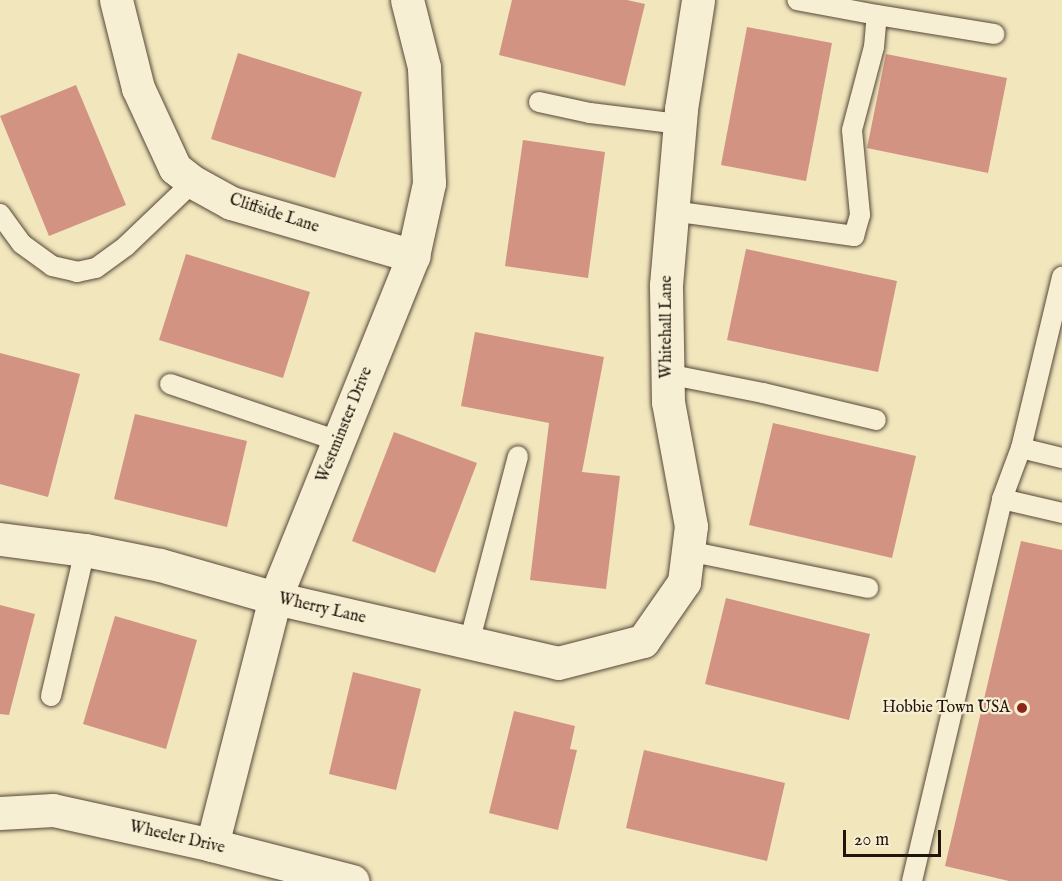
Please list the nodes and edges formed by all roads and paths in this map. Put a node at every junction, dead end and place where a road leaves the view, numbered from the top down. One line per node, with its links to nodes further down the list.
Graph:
1 (116, 0): 9 (street, Cliffside Lane)
2 (407, 0): 12 (street, Westminster Drive)
3 (698, 0): 8 (street, Whitehall Lane)
4 (797, 0): 5 (lane)
5 (877, 15): 6 (lane); 10 (lane)
6 (994, 34)
7 (539, 102): 8 (lane)
8 (680, 124): 10 (street, Whitehall Lane)
9 (193, 182): 11 (lane); 12 (street, Cliffside Lane)
10 (672, 211): 14 (street, Whitehall Lane)
11 (0, 214)
12 (413, 256): 17 (street, Westminster Drive)
13 (1062, 278): 18 (lane)
14 (667, 374): 16 (lane); 25 (street, Whitehall Lane)
15 (170, 384): 17 (lane)
16 (876, 420)
17 (338, 441): 27 (street, Westminster Drive)
18 (1021, 448): 20 (lane); 21 (lane)
19 (519, 456): 29 (lane)
20 (1062, 458)
21 (1002, 499): 22 (lane); 34 (lane)
22 (1062, 513)
23 (0, 539): 24 (street, Wherry Lane)
24 (85, 550): 27 (street, Wherry Lane); 30 (lane)
25 (688, 551): 26 (lane); 28 (street, Whitehall Lane)
26 (868, 588)
27 (275, 598): 29 (street, Wherry Lane); 32 (street, Westminster Drive)
28 (643, 641): 29 (street, Wherry Lane)
29 (469, 643)
30 (51, 696)
31 (0, 813): 32 (street, Wheeler Drive)
32 (212, 845): 33 (street, Wheeler Drive)
33 (352, 881)
34 (912, 881)

